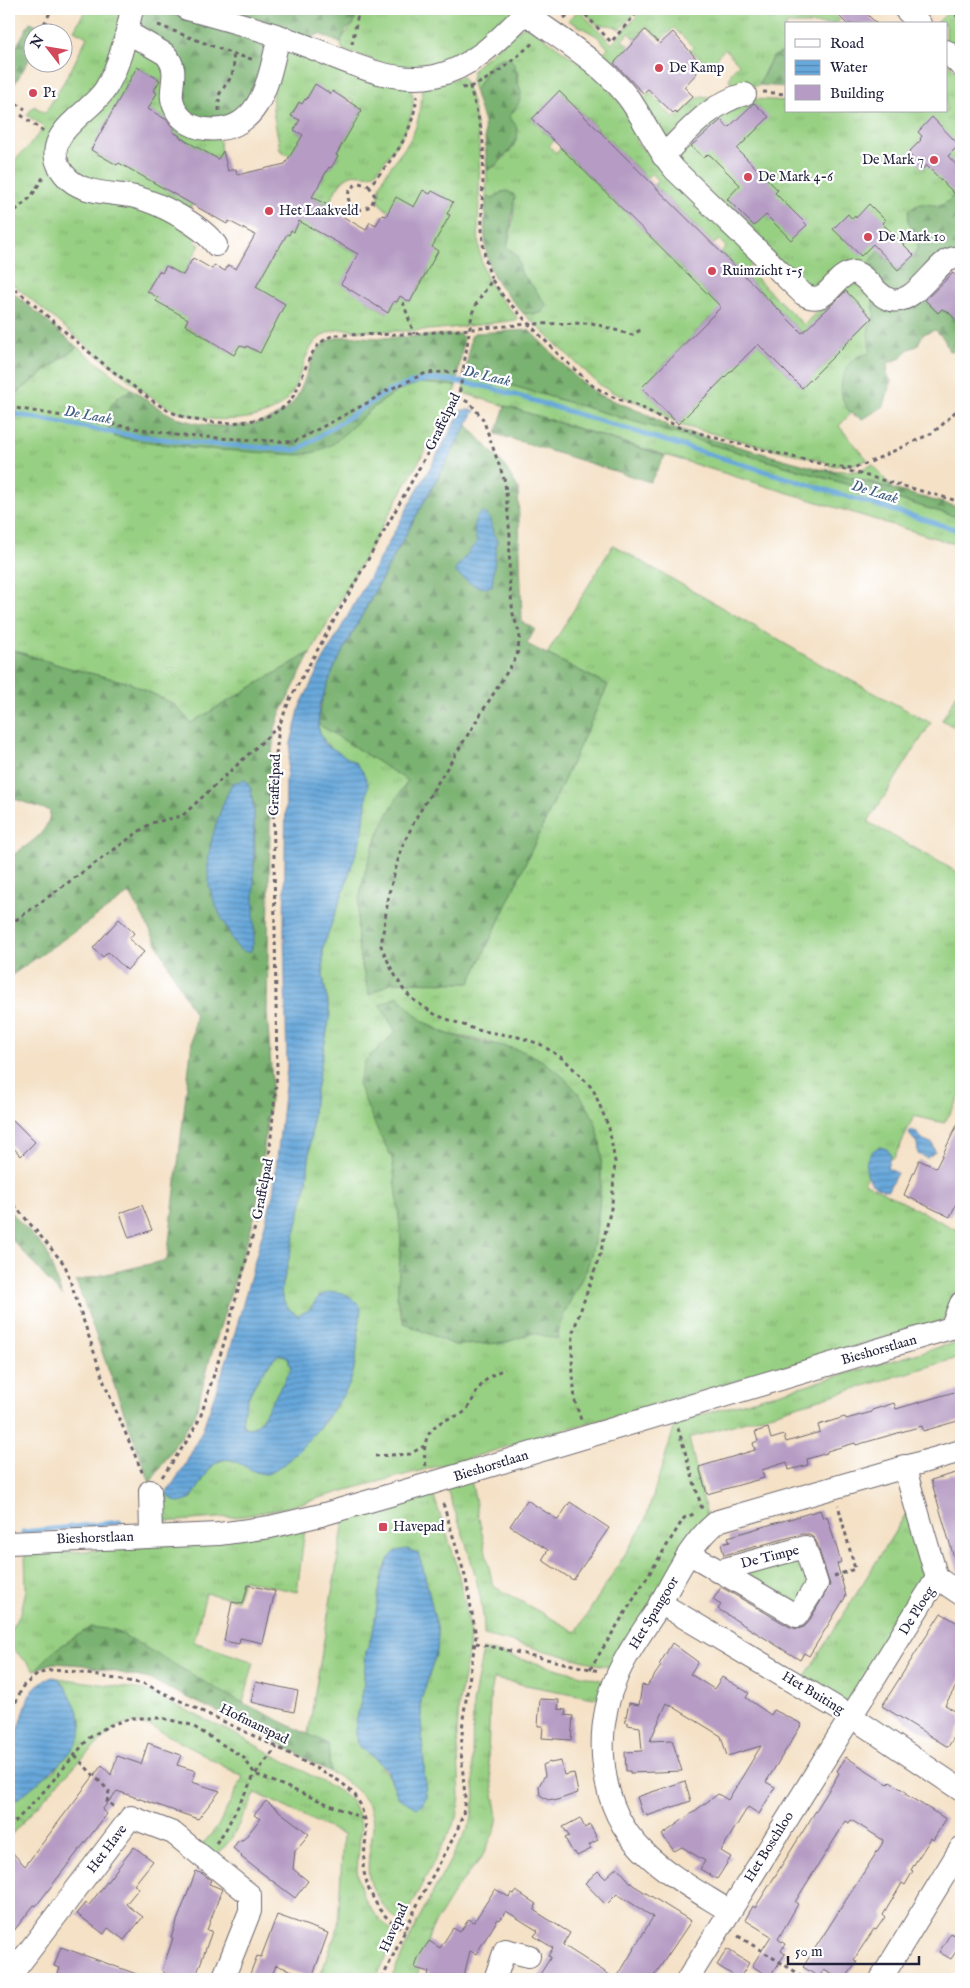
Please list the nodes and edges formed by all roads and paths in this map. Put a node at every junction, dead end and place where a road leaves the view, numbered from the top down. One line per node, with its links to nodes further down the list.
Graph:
1 (52, 9): 11 (path)
2 (132, 9): 13 (street)
3 (187, 9): 14 (street)
4 (359, 9): 17 (path)
5 (575, 9): 12 (path)
6 (580, 9): 7 (path)
7 (640, 9)
8 (950, 9): 10 (path)
9 (527, 11): 12 (street); 18 (street)
10 (961, 20)
11 (45, 22)
12 (548, 30): 21 (path); 28 (street)
13 (127, 32): 26 (street); 27 (street)
14 (279, 36): 17 (street); 26 (street)
15 (948, 53): 19 (street)
16 (233, 54): 26 (path)
17 (349, 62): 20 (street)
18 (464, 65): 20 (street); 21 (path)
19 (961, 66)
20 (417, 78): 29 (path)
21 (470, 88): 33 (path)
22 (745, 94): 28 (street)
23 (9, 99): 24 (path)
24 (25, 109)
25 (21, 115): 27 (path)
26 (224, 127)
27 (57, 148): 30 (path); 31 (street)
28 (663, 156): 32 (street)
29 (370, 186): 29 (path)
30 (9, 216)
31 (216, 245)
32 (961, 257)
33 (492, 280): 36 (path); 38 (path, Graffelpad)
34 (9, 284): 39 (path)
35 (403, 302): 39 (path)
36 (529, 324): 37 (path); 38 (path); 44 (path)
37 (642, 329)
38 (468, 330): 39 (path); 40 (path, Graffelpad)
39 (414, 334)
40 (462, 371): 41 (path, Graffelpad); 43 (path)
41 (458, 396): 46 (path, Graffelpad); 53 (path)
42 (961, 406): 44 (path)
43 (9, 407)
44 (830, 466): 45 (path)
45 (961, 502)
46 (279, 726): 47 (path); 60 (path, Graffelpad)
47 (9, 925)
48 (9, 1199): 60 (path)
49 (961, 1303): 50 (street)
50 (956, 1327): 52 (street, Bieshorstlaan)
51 (505, 1369): 54 (path)
52 (674, 1411): 53 (street, Bieshorstlaan); 70 (path)
53 (587, 1437): 58 (street, Bieshorstlaan)
54 (424, 1446): 56 (path); 58 (path, Havepad)
55 (961, 1451): 57 (street, Het Spangoor)
56 (375, 1456)
57 (904, 1466): 59 (street, Het Spangoor); 65 (street, De Ploeg)
58 (434, 1482): 61 (street, Bieshorstlaan); 69 (path, Havepad)
59 (833, 1487): 63 (street, Het Spangoor); 66 (path)
60 (150, 1491): 61 (street)
61 (151, 1535): 62 (street, Bieshorstlaan)
62 (9, 1543)
63 (690, 1554): 64 (street, De Timpe); 68 (street, Het Spangoor)
64 (719, 1572): 66 (street, De Timpe); 66 (street, De Timpe)
65 (937, 1578): 67 (street); 73 (street, De Ploeg)
66 (817, 1582)
67 (961, 1594)
68 (660, 1603): 71 (street, Het Spangoor); 73 (street, Het Buiting)
69 (476, 1643): 70 (path); 85 (path, Havepad)
70 (590, 1669): 71 (path)
71 (616, 1676): 84 (street, Het Spangoor)
72 (9, 1717): 74 (path, Hofmanspad)
73 (852, 1717): 77 (street, Het Buiting); 84 (street, Het Boschloo)
74 (277, 1747): 76 (path); 79 (path, Hofmanspad)
75 (75, 1756): 76 (path); 78 (path); 80 (path)
76 (255, 1774): 79 (path); 82 (path)
77 (961, 1790)
78 (130, 1817): 82 (street, Het Have); 87 (street, Het Have)
79 (365, 1819): 85 (path, Hofmanspad)
80 (9, 1828)
81 (961, 1848): 83 (street)
82 (204, 1856): 88 (street, Het Have)
83 (954, 1877): 93 (street)
84 (725, 1918): 91 (street, Het Boschloo); 92 (path)
85 (405, 1931): 89 (path, Havepad)
86 (529, 1956): 90 (street)
87 (16, 1972)
88 (223, 1979)
89 (382, 1979)
90 (495, 1979)
91 (688, 1979)
92 (807, 1979)
93 (880, 1979)

